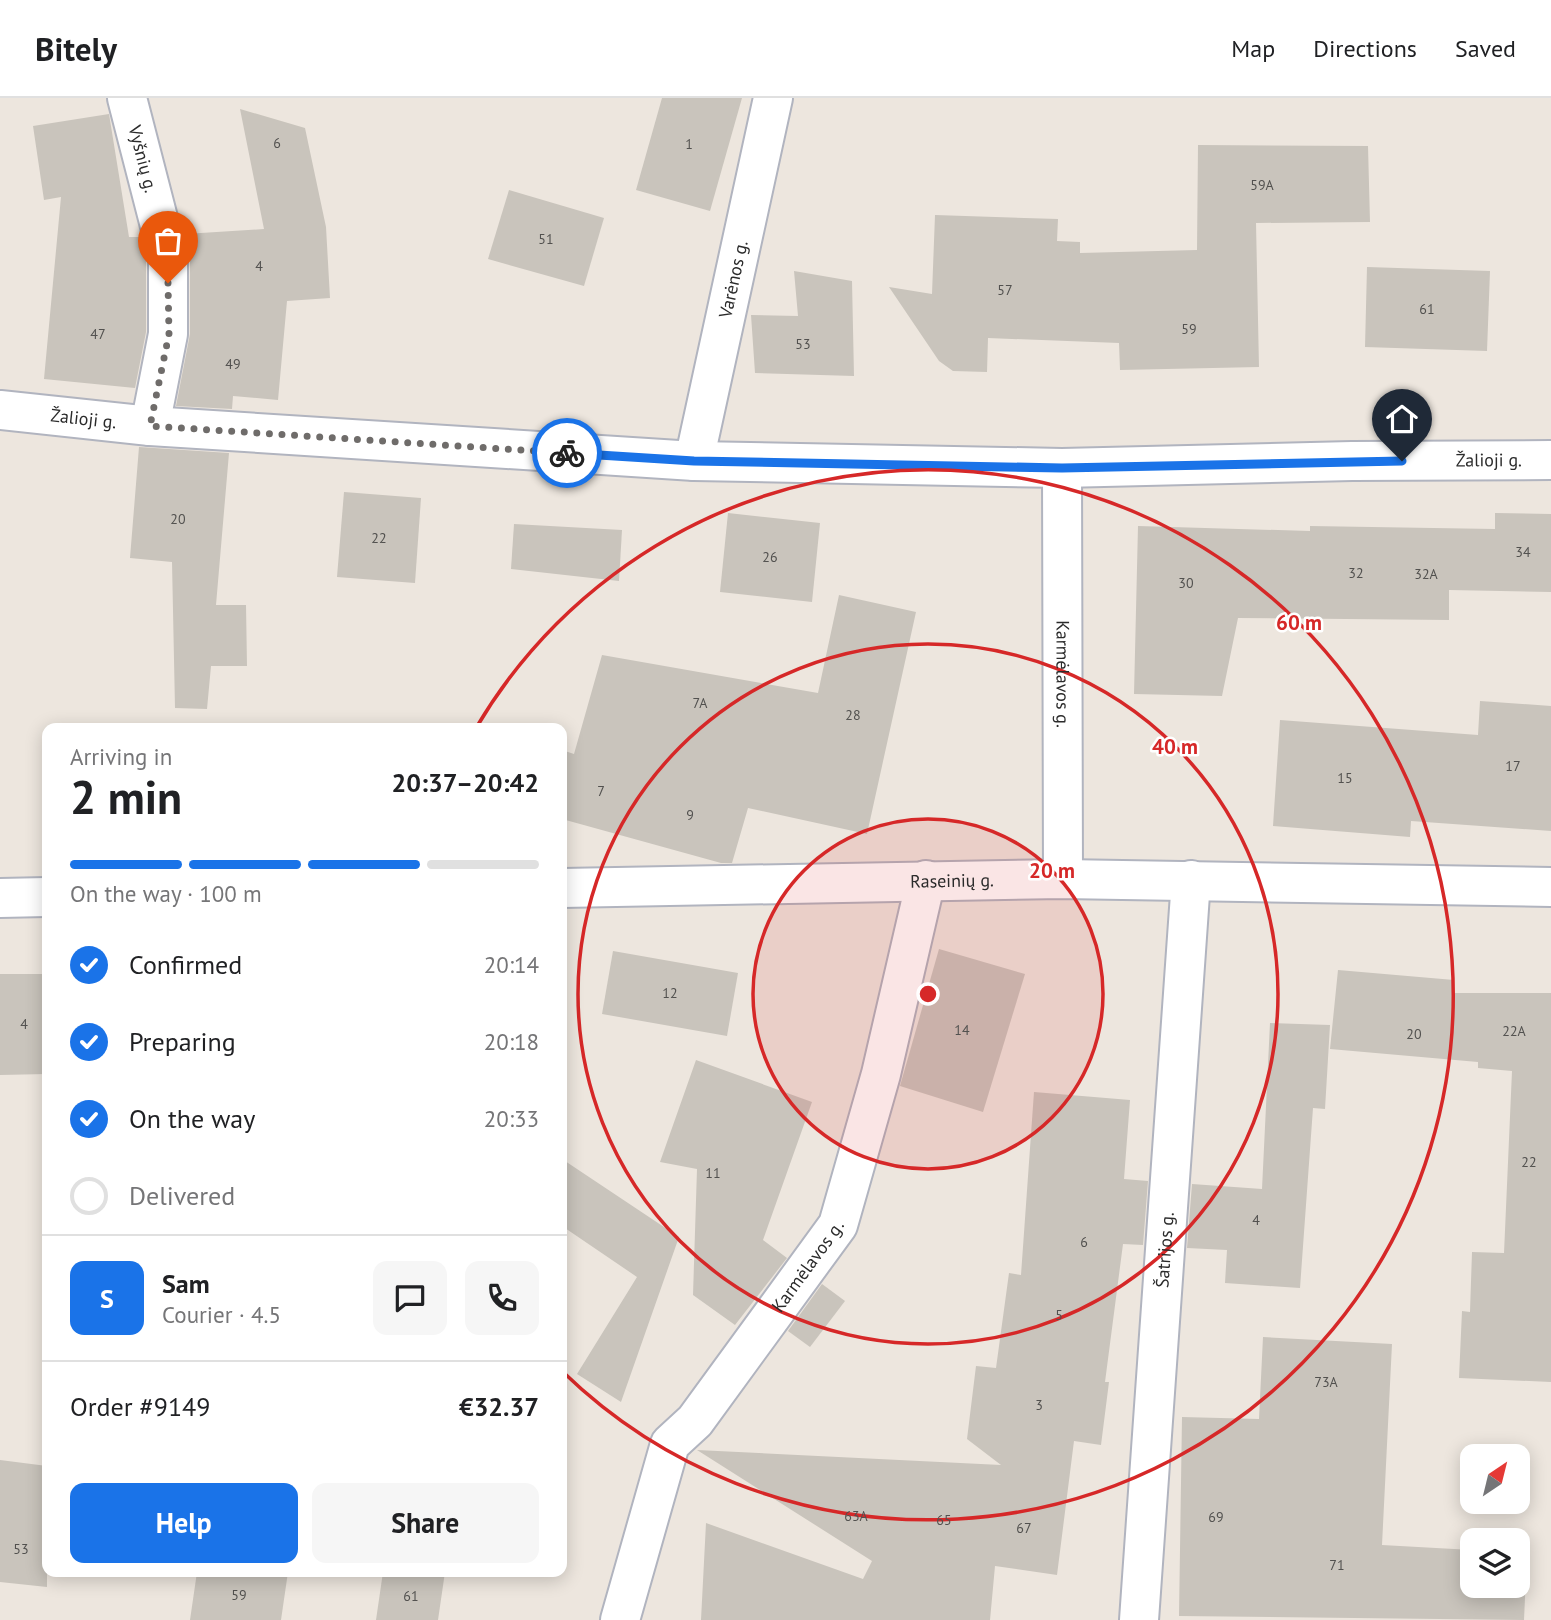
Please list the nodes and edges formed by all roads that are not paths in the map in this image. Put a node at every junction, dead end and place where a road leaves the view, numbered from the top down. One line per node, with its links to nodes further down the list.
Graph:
1 (127, 98): 4 (street, Vyšnių g.)
2 (773, 98): 6 (street, Varėnos g.)
3 (0, 410): 4 (street, Žalioji g.)
4 (150, 426): 6 (street, Žalioji g.)
5 (1551, 460): 7 (street, Žalioji g.)
6 (694, 461): 7 (street, Žalioji g.)
7 (1062, 468): 8 (street, Karmėlavos g.)
8 (1063, 879): 9 (street, Raseinių g.); 10 (street, Raseinių g.)
9 (926, 880): 12 (street, Raseinių g.); 15 (street, Karmėlavos g.)
10 (1191, 880): 11 (street, Raseinių g.); 16 (street, Šatrijos g.)
11 (1551, 887)
12 (567, 888)
13 (42, 897): 14 (street)
14 (0, 898)
15 (620, 1620)
16 (1139, 1620)

